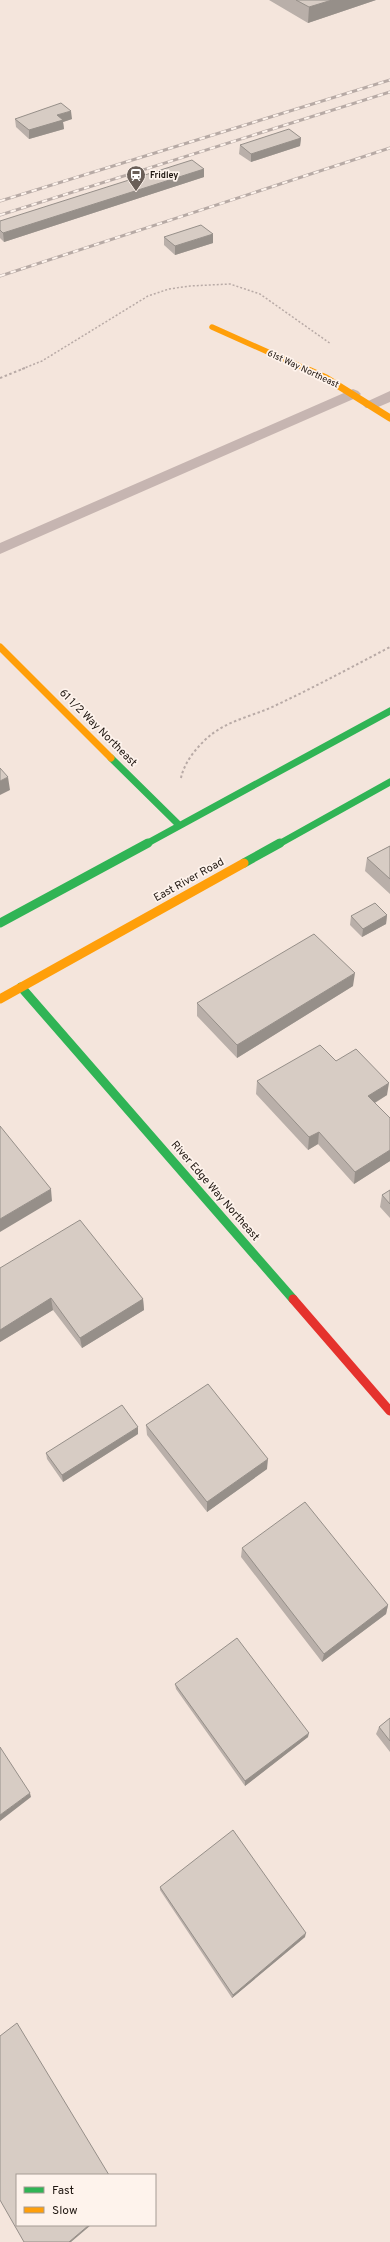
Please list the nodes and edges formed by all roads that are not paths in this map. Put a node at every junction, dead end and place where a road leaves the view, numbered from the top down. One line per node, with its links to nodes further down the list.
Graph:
1 (212, 327): 2 (street, 61st Way Northeast)
2 (354, 394): 4 (street, 61st Way Northeast); 6 (lane)
3 (390, 396): 4 (lane)
4 (371, 405): 5 (street, 61st Way Northeast)
5 (390, 418)
6 (0, 549)
7 (0, 647): 10 (street, 61 1/2 Way Northeast)
8 (390, 711): 10 (street)
9 (390, 782): 12 (street, East River Road)
10 (179, 825): 11 (street)
11 (0, 923)
12 (21, 987): 13 (street, East River Road); 14 (street, River Edge Way Northeast)
13 (0, 999)
14 (390, 1411)

